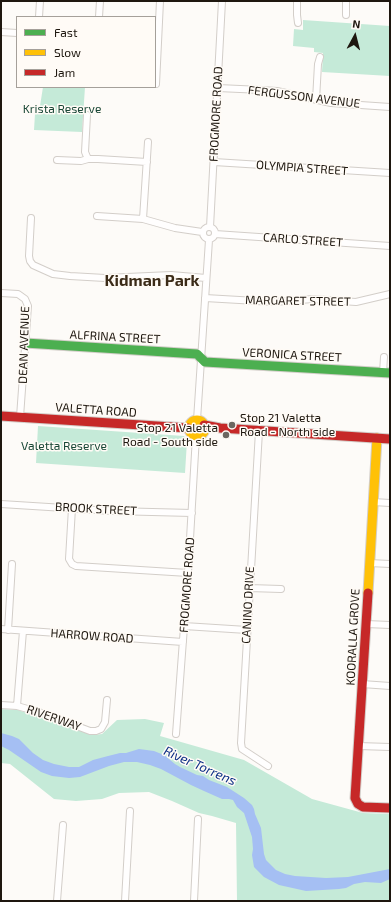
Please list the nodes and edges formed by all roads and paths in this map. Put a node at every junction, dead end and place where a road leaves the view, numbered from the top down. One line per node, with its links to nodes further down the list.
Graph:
1 (40, 1): 8 (street)
2 (100, 1): 9 (street)
3 (160, 1): 14 (street)
4 (222, 1): 15 (street, FROGMORE ROAD)
5 (298, 1): 10 (street)
6 (346, 1): 7 (street)
7 (346, 15)
8 (39, 16)
9 (99, 16)
10 (298, 23)
11 (1, 32): 12 (street)
12 (16, 33)
13 (320, 57): 16 (street)
14 (156, 84)
15 (218, 88): 16 (street, FERGUSSON AVENUE); 23 (street, FROGMORE ROAD)
16 (316, 100): 17 (street, FERGUSSON AVENUE)
17 (390, 107)
18 (87, 115): 21 (street)
19 (148, 142): 22 (street)
20 (57, 160): 21 (street)
21 (88, 160): 22 (street)
22 (147, 162): 27 (street)
23 (214, 162): 24 (street, OLYMPIA STREET); 28 (street, FROGMORE ROAD)
24 (390, 173)
25 (97, 216): 27 (street)
26 (31, 218): 33 (street)
27 (144, 219): 29 (street)
28 (210, 227): 29 (street); 30 (street)
29 (202, 232): 31 (street)
30 (215, 234): 31 (street); 32 (street, CARLO STREET)
31 (208, 240): 33 (street)
32 (390, 246)
33 (206, 278): 36 (street)
34 (1, 293): 37 (street, DEAN AVENUE)
35 (390, 294): 36 (street, MARGARET STREET)
36 (205, 298): 38 (street)
37 (25, 343): 38 (street, ALFRINA STREET); 42 (street, DEAN AVENUE)
38 (201, 358): 40 (street, VERONICA STREET); 43 (street)
39 (384, 358): 40 (street, VERONICA STREET)
40 (386, 373)
41 (1, 416): 42 (street, VALETTA ROAD)
42 (20, 417): 44 (street, VALETTA ROAD)
43 (202, 425): 44 (street); 45 (street); 46 (street)
44 (188, 428): 46 (street)
45 (259, 431): 47 (street); 58 (street, CANINO DRIVE)
46 (196, 436): 53 (street, FROGMORE ROAD)
47 (377, 438): 48 (street); 49 (street, KOORALLA GROVE)
48 (390, 439)
49 (373, 502): 50 (street); 54 (street, KOORALLA GROVE)
50 (390, 503)
51 (1, 504): 52 (street, BROOK STREET)
52 (72, 508): 53 (street, BROOK STREET); 57 (street)
53 (192, 513): 57 (street, FROGMORE ROAD)
54 (369, 563): 56 (street); 60 (street, KOORALLA GROVE)
55 (12, 564): 63 (street)
56 (390, 564)
57 (188, 573): 62 (street, FROGMORE ROAD)
58 (249, 588): 59 (street); 64 (street, CANINO DRIVE)
59 (281, 589)
60 (366, 624): 61 (street); 67 (street, KOORALLA GROVE)
61 (390, 625)
62 (184, 626): 64 (street); 66 (street, FROGMORE ROAD)
63 (4, 630): 65 (street, HARROW ROAD)
64 (247, 630): 75 (street, CANINO DRIVE)
65 (23, 631): 66 (street, HARROW ROAD); 71 (street)
66 (183, 642): 72 (street, FROGMORE ROAD)
67 (362, 684): 68 (street); 73 (street, KOORALLA GROVE)
68 (390, 686)
69 (106, 700): 71 (street, RIVERWAY)
70 (1, 705): 71 (street, RIVERWAY)
71 (17, 706)
72 (176, 734)
73 (358, 746): 74 (street); 76 (street, KOORALLA GROVE)
74 (390, 747)
75 (268, 766)
76 (390, 808)
77 (130, 810): 81 (street)
78 (198, 819): 82 (street)
79 (63, 825): 80 (street)
80 (57, 901)
81 (125, 901)
82 (194, 901)

